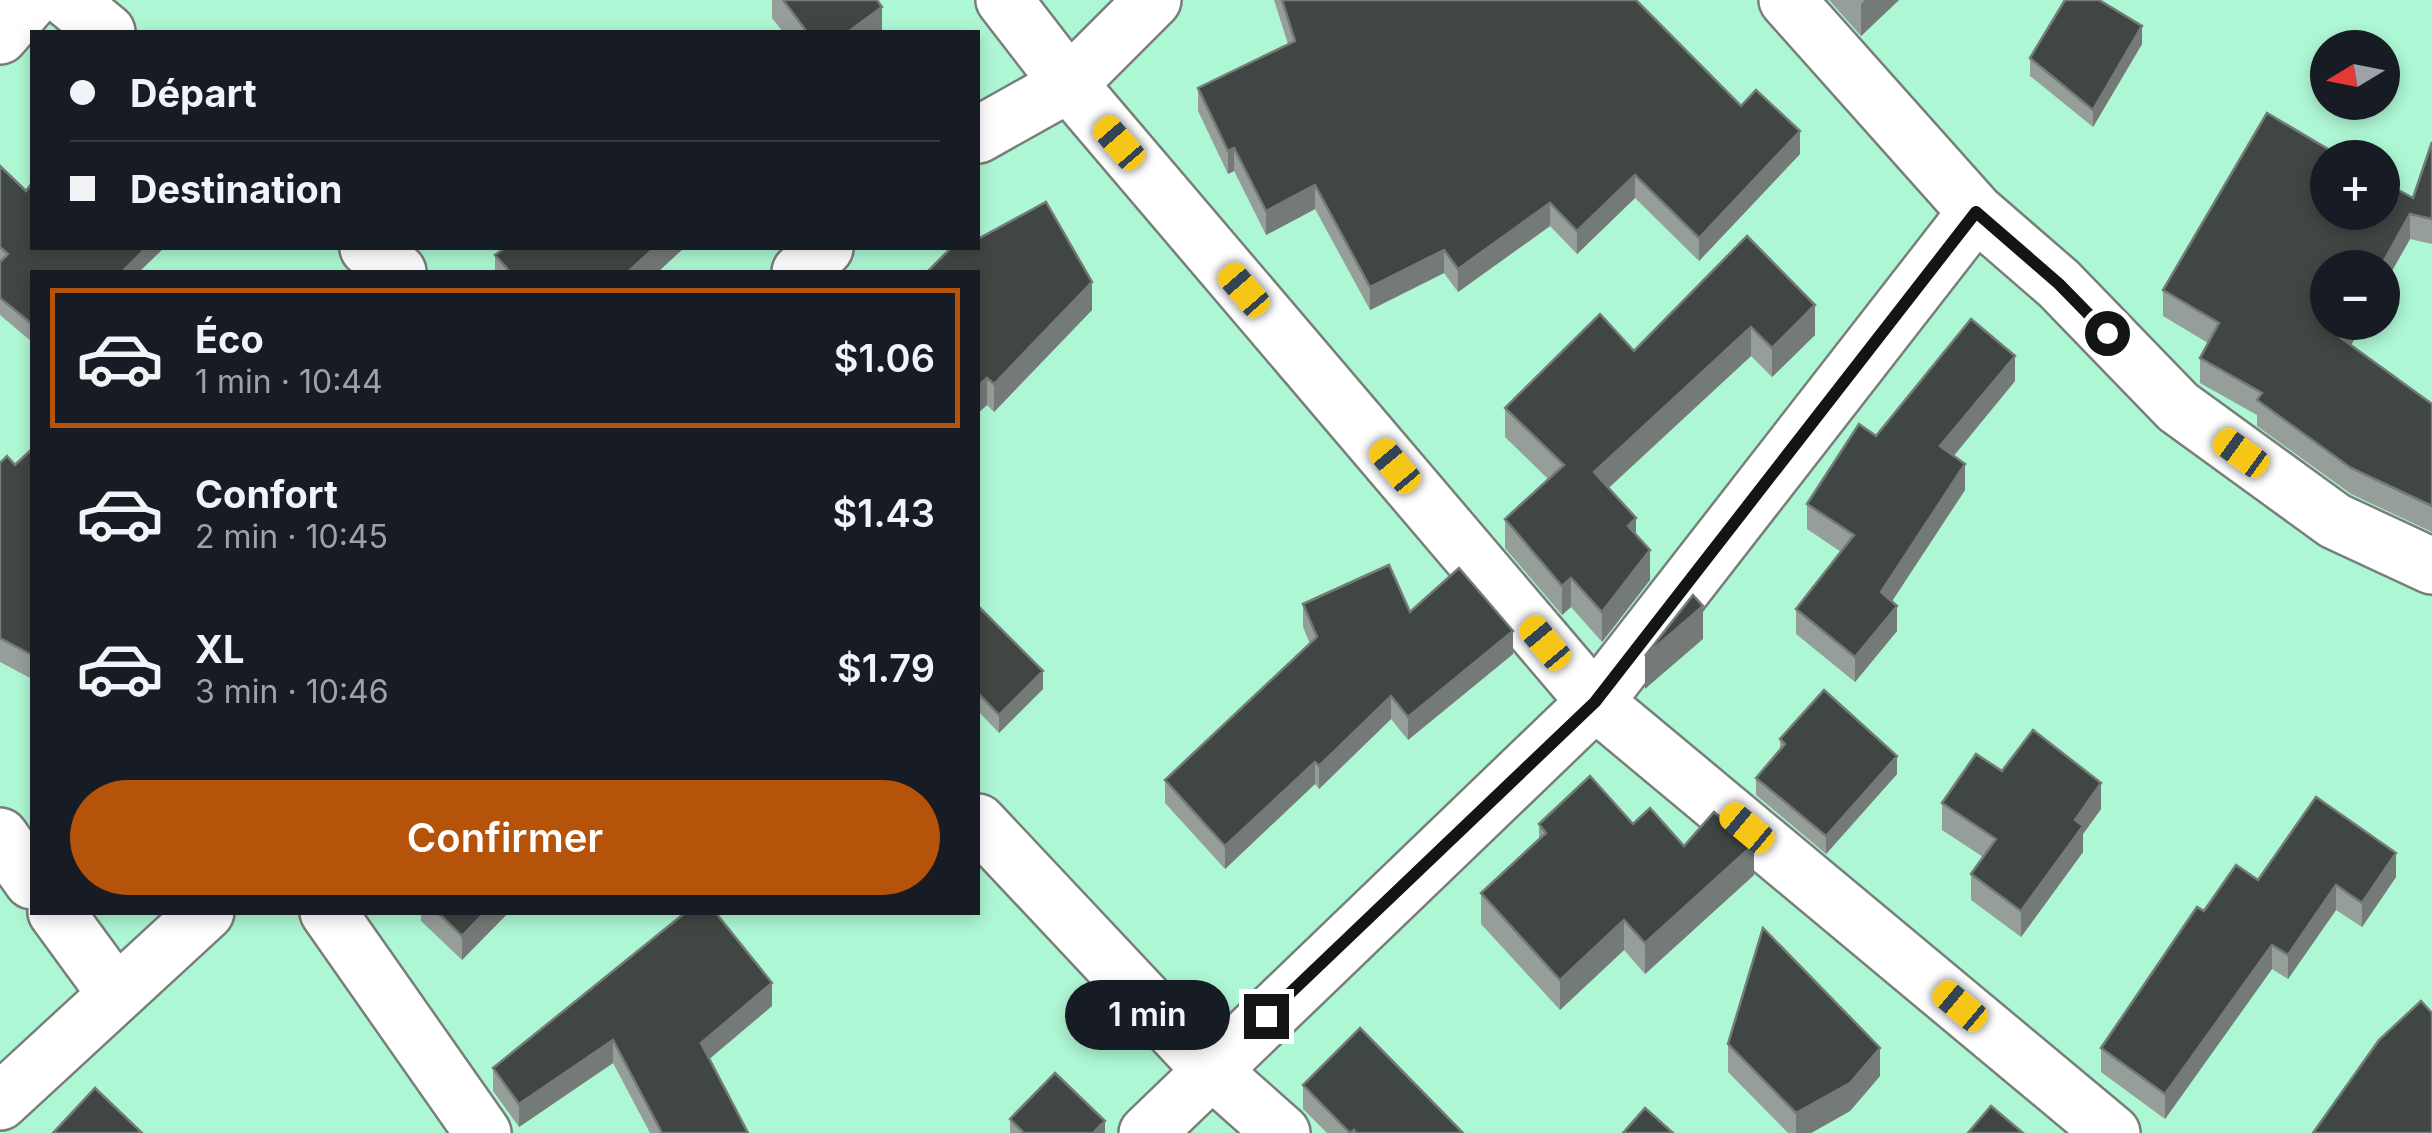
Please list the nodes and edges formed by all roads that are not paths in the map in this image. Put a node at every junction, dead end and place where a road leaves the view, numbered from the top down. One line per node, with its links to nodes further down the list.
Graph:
1 (31, 0): 7 (street)
2 (68, 0): 6 (street)
3 (1004, 0): 8 (street)
4 (1153, 0): 8 (street)
5 (1786, 0): 10 (street)
6 (106, 30)
7 (0, 36)
8 (1069, 84): 9 (street); 16 (street)
9 (980, 135)
10 (1976, 212): 15 (street); 16 (street)
11 (370, 250): 13 (street)
12 (823, 250): 14 (street)
13 (396, 270)
14 (802, 270)
15 (2432, 566)
16 (1595, 702): 24 (street); 29 (street)
17 (980, 824): 24 (street)
18 (0, 836): 19 (street)
19 (30, 878)
20 (58, 915): 23 (street)
21 (203, 915): 23 (street)
22 (330, 915): 26 (street)
23 (116, 994): 25 (street)
24 (1210, 1069): 27 (street); 28 (street)
25 (0, 1102)
26 (483, 1133)
27 (1147, 1133)
28 (1282, 1133)
29 (2112, 1133)

